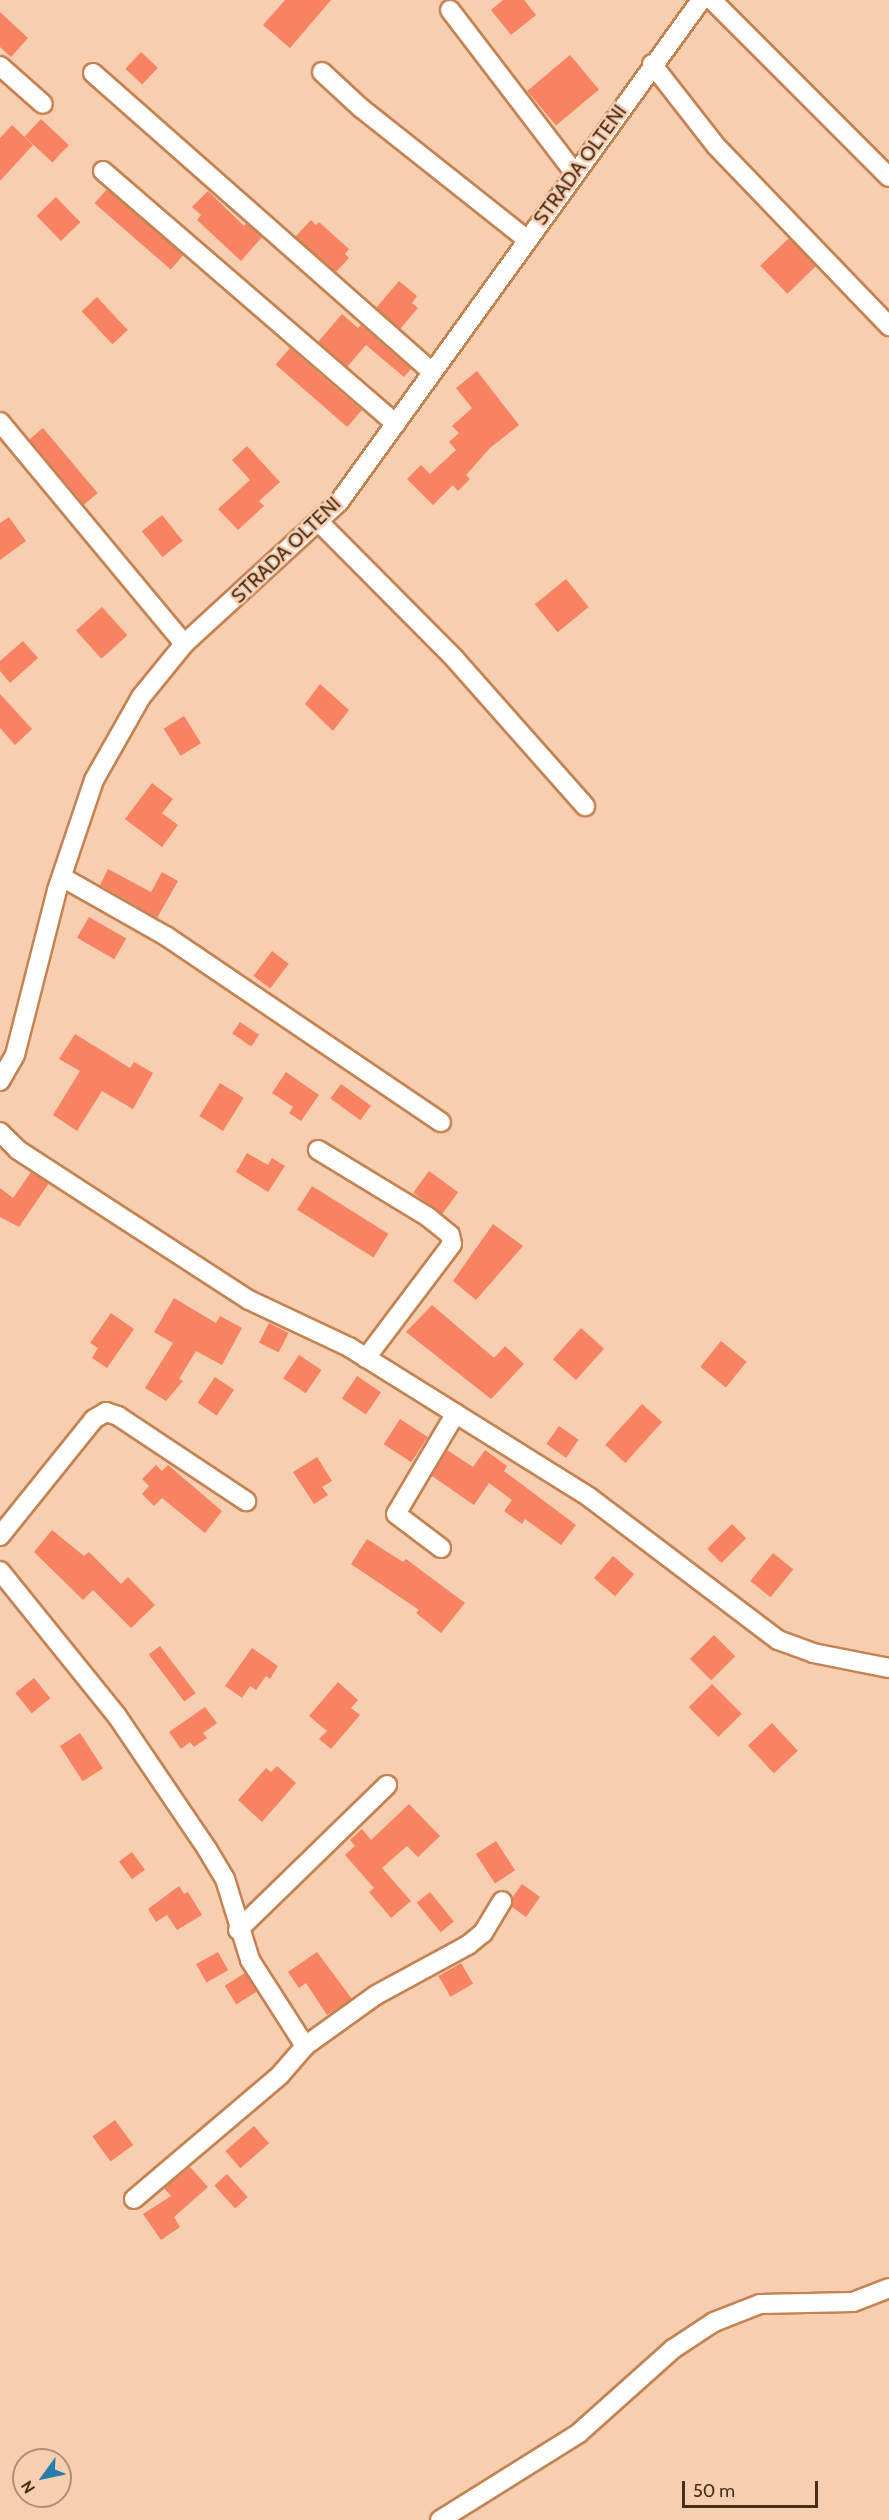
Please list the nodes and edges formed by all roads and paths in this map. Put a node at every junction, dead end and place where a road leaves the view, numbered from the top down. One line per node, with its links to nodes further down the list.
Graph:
1 (701, 0): 4 (street, STRADA OLTENI)
2 (712, 0): 11 (street)
3 (450, 10): 10 (street)
4 (652, 64): 10 (street, STRADA OLTENI); 13 (street)
5 (0, 66): 8 (street)
6 (322, 72): 12 (street)
7 (93, 73): 14 (street)
8 (44, 104)
9 (103, 171): 16 (street)
10 (574, 172): 12 (street, STRADA OLTENI)
11 (889, 177)
12 (526, 239): 14 (street, STRADA OLTENI)
13 (889, 326)
14 (432, 372): 16 (street, STRADA OLTENI)
15 (0, 422): 18 (street)
16 (396, 424): 17 (street, STRADA OLTENI)
17 (320, 523): 18 (street, STRADA OLTENI); 19 (street)
18 (184, 644): 20 (street, STRADA OLTENI)
19 (585, 806)
20 (62, 877): 21 (street, STRADA OLTENI); 22 (street)
21 (0, 1081)
22 (441, 1122)
23 (0, 1132): 25 (street)
24 (318, 1150): 25 (street)
25 (366, 1358): 26 (street)
26 (456, 1413): 29 (street); 31 (street)
27 (246, 1501): 28 (street)
28 (0, 1536)
29 (441, 1548)
30 (0, 1571): 34 (street)
31 (889, 1668)
32 (387, 1785): 34 (street)
33 (502, 1901): 35 (street)
34 (238, 1930): 35 (street)
35 (305, 2046): 36 (street)
36 (134, 2199)
37 (889, 2288): 38 (street)
38 (440, 2520)

